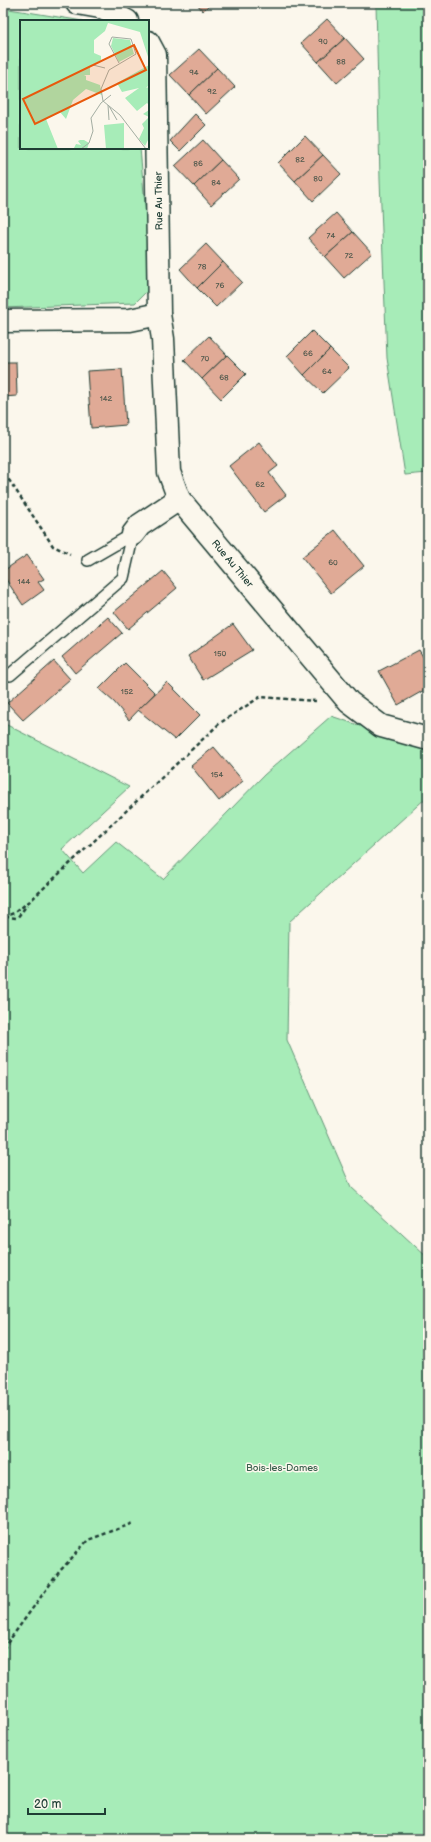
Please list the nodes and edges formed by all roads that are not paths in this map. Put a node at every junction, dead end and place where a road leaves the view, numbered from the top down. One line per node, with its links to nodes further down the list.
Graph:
1 (77, 3): 2 (street)
2 (125, 20)
3 (149, 44): 4 (street, Rue Au Thier)
4 (160, 314): 5 (street); 6 (street, Rue Au Thier)
5 (3, 321)
6 (179, 499): 7 (street); 10 (street, Rue Au Thier)
7 (133, 534): 8 (lane); 9 (lane)
8 (88, 560)
9 (10, 675)
10 (428, 739)

